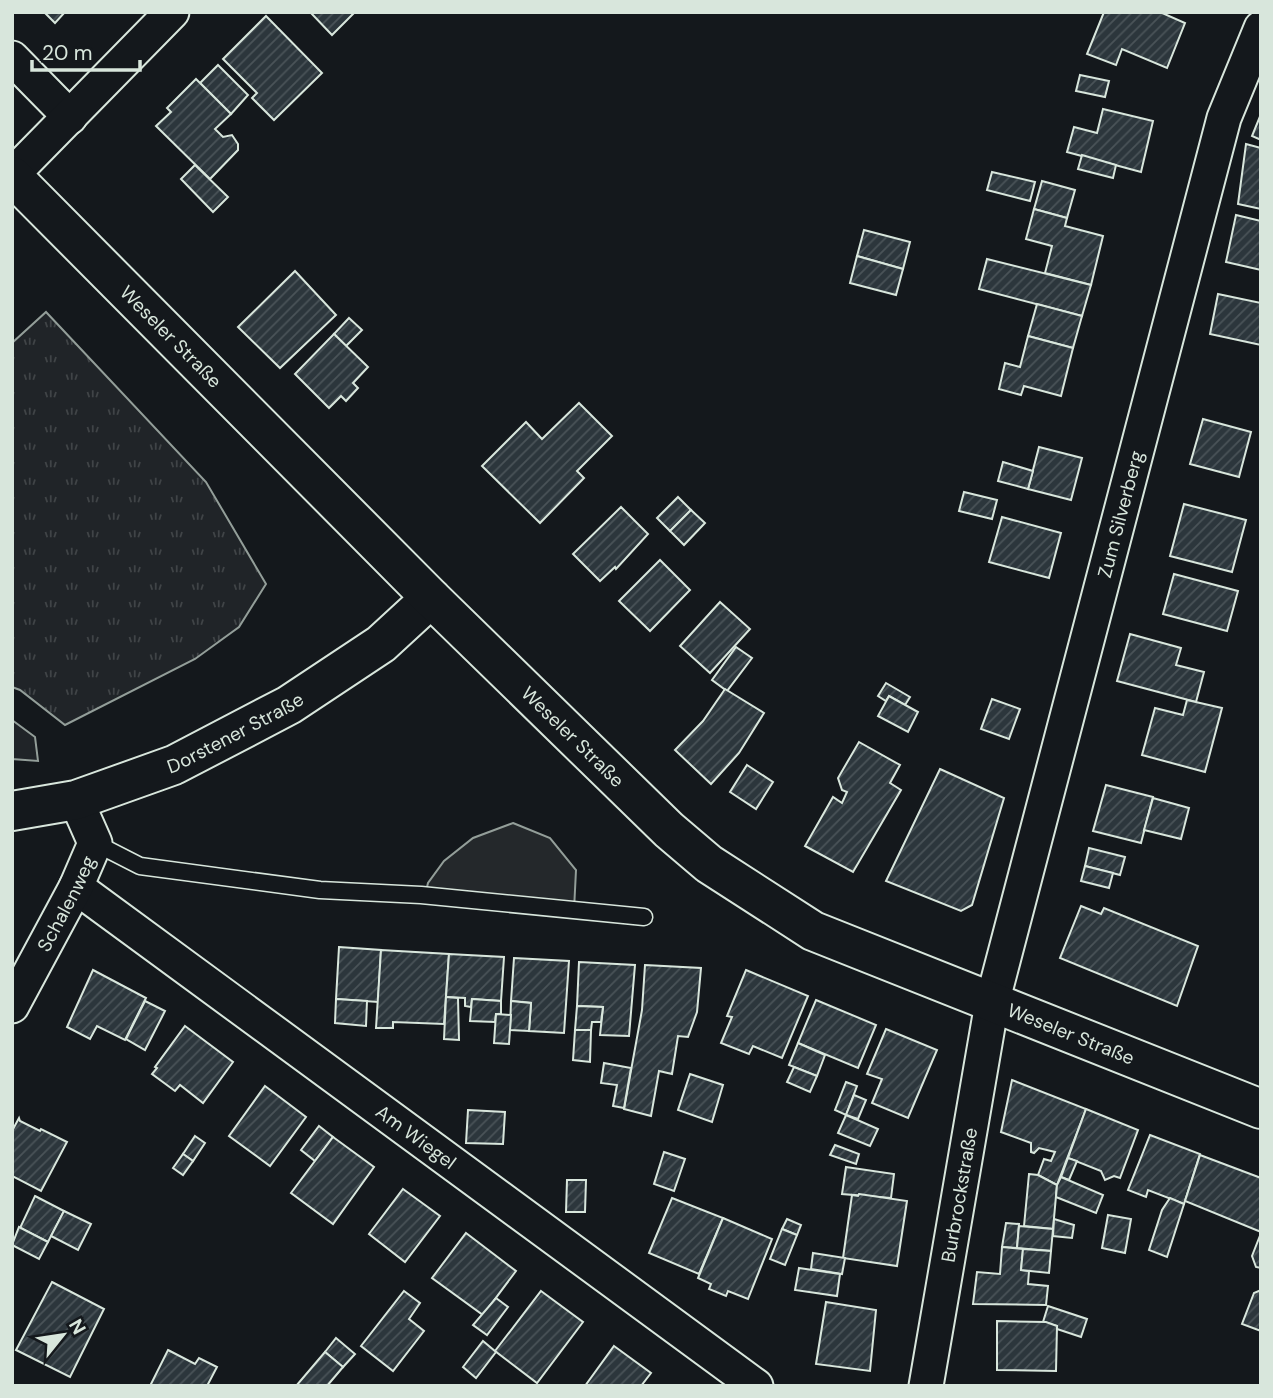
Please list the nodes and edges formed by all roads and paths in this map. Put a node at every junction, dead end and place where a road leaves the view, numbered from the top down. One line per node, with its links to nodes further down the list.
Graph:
1 (172, 12): 4 (street)
2 (1261, 28): 12 (street, Zum Silverberg)
3 (12, 58): 4 (street)
4 (69, 117): 5 (street)
5 (12, 176): 6 (main road, Weseler Straße)
6 (430, 598): 7 (main road, Dorstener Straße); 12 (main road, Weseler Straße)
7 (76, 800): 8 (main road, Dorstener Straße); 9 (street, Schalenweg)
8 (12, 810)
9 (95, 844): 10 (street, Schalenweg); 11 (lane)
10 (76, 887): 13 (street, Schalenweg); 15 (street, Am Wiegel)
11 (644, 917)
12 (992, 1003): 14 (main road, Weseler Straße); 16 (street, Burbrockstraße)
13 (12, 1006)
14 (1261, 1109)
15 (756, 1386)
16 (926, 1386)

